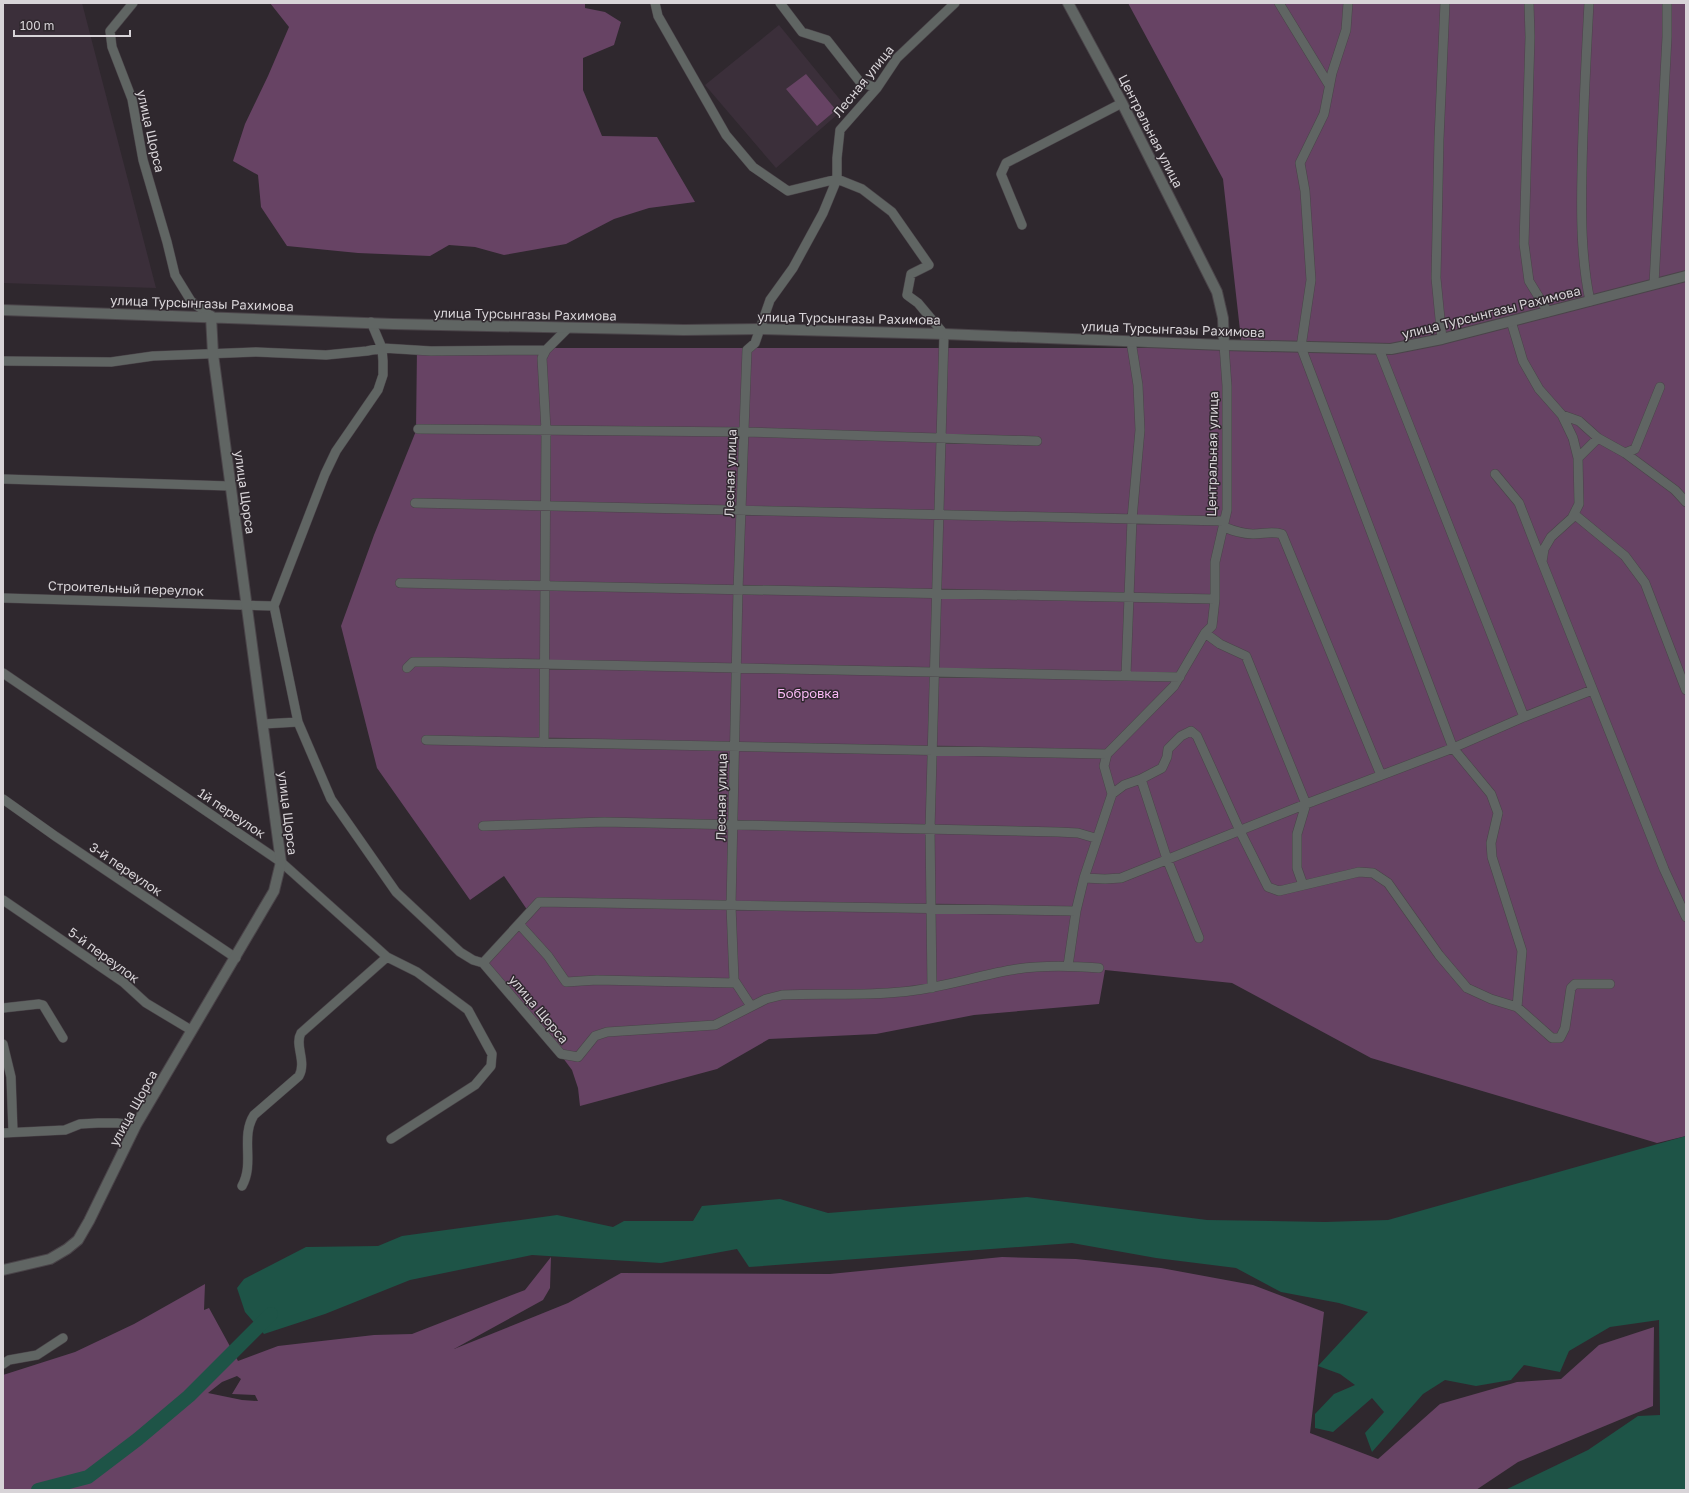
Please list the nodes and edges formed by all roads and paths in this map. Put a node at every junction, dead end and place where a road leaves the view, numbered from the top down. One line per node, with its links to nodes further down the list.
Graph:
1 (133, 3): 22 (street, улица Щорса)
2 (655, 3): 15 (street)
3 (780, 3): 13 (street)
4 (955, 3): 13 (street, Лесная улица)
5 (1068, 3): 14 (street, Центральная улица)
6 (1279, 3): 12 (street)
7 (1348, 3): 12 (street)
8 (1445, 3): 28 (street)
9 (1529, 3): 21 (street)
10 (1589, 3): 19 (street)
11 (1667, 3): 18 (street)
12 (1329, 85): 31 (street)
13 (877, 88): 15 (street, Лесная улица)
14 (1122, 103): 16 (street); 30 (street, Центральная улица)
15 (837, 179): 26 (street, Лесная улица); 27 (street)
16 (1022, 224)
17 (1686, 276): 18 (street, улица Турсынгазы Рахимова)
18 (1654, 284): 19 (street, улица Турсынгазы Рахимова)
19 (1590, 301): 21 (street, улица Турсынгазы Рахимова)
20 (3, 310): 22 (street, улица Турсынгазы Рахимова)
21 (1548, 312): 23 (street, улица Турсынгазы Рахимова)
22 (212, 316): 24 (street, улица Турсынгазы Рахимова); 35 (street, улица Щорса)
23 (1511, 321): 28 (street, улица Турсынгазы Рахимова); 38 (street)
24 (371, 322): 25 (street, улица Турсынгазы Рахимова); 32 (street)
25 (568, 328): 26 (street, улица Турсынгазы Рахимова); 34 (street)
26 (760, 329): 27 (street, улица Турсынгазы Рахимова); 41 (street, Лесная улица)
27 (944, 334): 29 (street, улица Турсынгазы Рахимова); 42 (street)
28 (1442, 339): 33 (street, улица Турсынгазы Рахимова)
29 (1131, 340): 30 (street, улица Турсынгазы Рахимова); 56 (street)
30 (1224, 345): 31 (street, улица Турсынгазы Рахимова); 57 (street, Центральная улица)
31 (1301, 347): 33 (street, улица Турсынгазы Рахимова); 84 (street)
32 (382, 348): 34 (street); 35 (street); 67 (street)
33 (1379, 349): 78 (street)
34 (546, 350): 40 (street)
35 (213, 354): 36 (street); 49 (street, улица Щорса)
36 (3, 361)
37 (1660, 387): 45 (street)
38 (1562, 415): 43 (street); 46 (street)
39 (418, 429): 40 (street)
40 (546, 430): 41 (street); 52 (street)
41 (744, 432): 42 (street); 53 (street, Лесная улица)
42 (941, 438): 44 (street); 54 (street)
43 (1598, 438): 45 (street); 46 (street)
44 (1037, 441)
45 (1625, 453): 50 (street)
46 (1578, 458): 55 (street)
47 (1495, 474): 58 (street)
48 (3, 479): 49 (street)
49 (230, 486): 66 (street, улица Щорса)
50 (1686, 502)
51 (415, 503): 52 (street)
52 (546, 506): 53 (street); 60 (street)
53 (742, 510): 54 (street); 61 (street, Лесная улица)
54 (939, 514): 56 (street); 62 (street)
55 (1574, 514): 58 (street); 77 (street)
56 (1132, 519): 57 (street); 64 (street)
57 (1224, 524): 65 (street, Центральная улица); 87 (street)
58 (1542, 562): 76 (street)
59 (400, 583): 60 (street)
60 (545, 587): 61 (street); 69 (street)
61 (738, 590): 62 (street); 71 (street, Лесная улица)
62 (936, 594): 64 (street); 72 (street)
63 (3, 598): 66 (street, Строительный переулок)
64 (1128, 598): 65 (street); 74 (street)
65 (1215, 599): 68 (street, Центральная улица)
66 (248, 604): 67 (street, Строительный переулок); 80 (street, улица Щорса)
67 (274, 606): 79 (street, улица Щорса)
68 (1205, 633): 75 (street, Центральная улица); 91 (street)
69 (545, 664): 70 (street); 71 (street); 82 (street)
70 (407, 668)
71 (737, 668): 72 (street); 83 (street, Лесная улица)
72 (935, 672): 74 (street); 85 (street)
73 (3, 673): 98 (street, 1й переулок)
74 (1126, 675): 75 (street)
75 (1180, 677): 86 (street, Центральная улица)
76 (1592, 690): 78 (street); 105 (street)
77 (1686, 690)
78 (1524, 717): 84 (street)
79 (298, 722): 80 (street); 110 (street, улица Щорса)
80 (263, 724): 98 (street, улица Щорса)
81 (426, 740): 82 (street)
82 (544, 742): 83 (street)
83 (735, 746): 85 (street); 92 (street, Лесная улица)
84 (1453, 748): 87 (street); 117 (street)
85 (932, 750): 86 (street); 94 (street)
86 (1107, 754): 89 (street)
87 (1381, 775): 91 (street)
88 (1141, 779): 89 (street); 95 (street); 97 (street)
89 (1112, 794): 96 (street)
90 (3, 799): 109 (street, 3-й переулок)
91 (1306, 804): 95 (street); 100 (street)
92 (734, 825): 93 (street); 94 (street); 102 (street, Лесная улица)
93 (483, 826)
94 (930, 829): 96 (street); 103 (street)
95 (1240, 831): 97 (street); 100 (street)
96 (1095, 838): 99 (street)
97 (1167, 859): 99 (street); 107 (street)
98 (281, 862): 108 (street, 1й переулок); 109 (street, улица Щорса)
99 (1084, 878): 104 (street)
100 (1303, 885): 117 (street)
101 (3, 900): 119 (street, 5-й переулок)
102 (731, 906): 103 (street); 106 (street); 113 (street, Лесная улица)
103 (931, 909): 104 (street); 115 (street)
104 (1076, 911): 111 (street)
105 (1686, 917)
106 (519, 924): 110 (street); 113 (street)
107 (1199, 938)
108 (386, 957): 125 (street, 1й переулок); 126 (street)
109 (236, 958): 119 (street, улица Щорса)
110 (483, 963): 116 (street, улица Щорса)
111 (1068, 966): 112 (street); 115 (street)
112 (1099, 968)
113 (735, 983): 116 (street)
114 (1610, 984): 117 (street)
115 (932, 988): 116 (street)
116 (751, 1006)
117 (1517, 1007)
118 (3, 1008): 120 (street)
119 (191, 1030): 122 (street, улица Щорса)
120 (63, 1038)
121 (3, 1044): 124 (street)
122 (136, 1125): 124 (street); 127 (street, улица Щорса)
123 (3, 1132): 124 (street)
124 (13, 1132)
125 (391, 1139)
126 (242, 1186)
127 (3, 1270)
128 (63, 1338): 129 (street)
129 (5, 1360)

